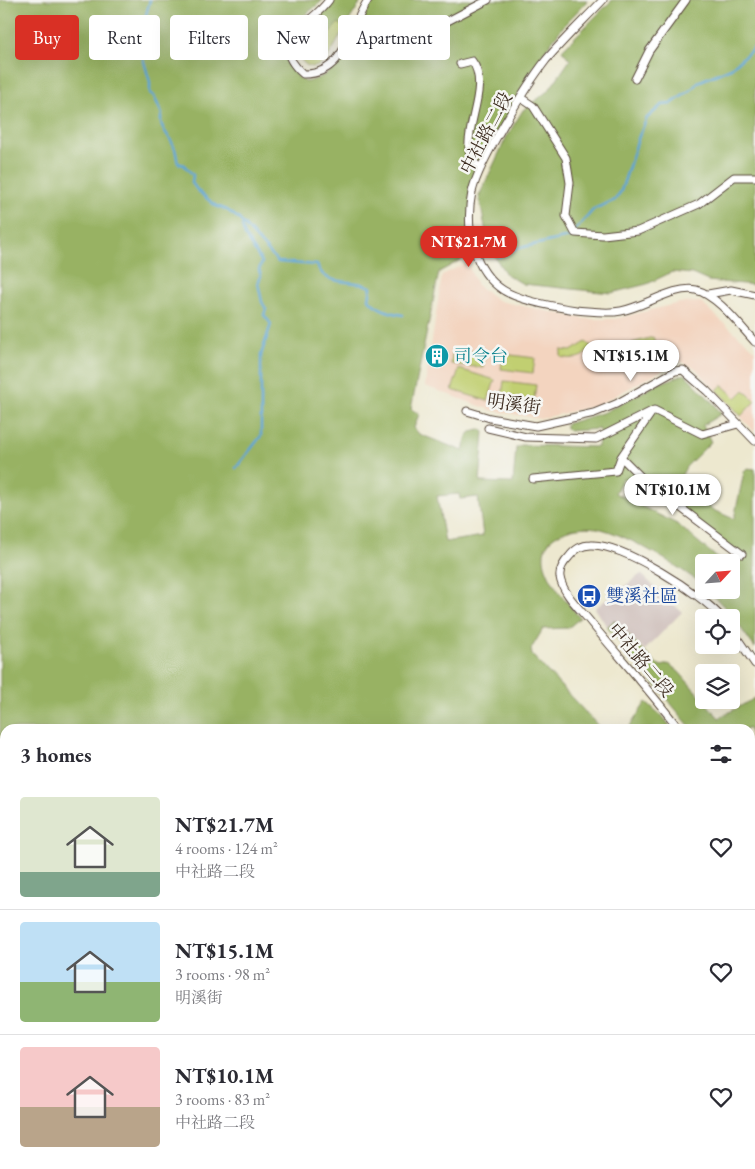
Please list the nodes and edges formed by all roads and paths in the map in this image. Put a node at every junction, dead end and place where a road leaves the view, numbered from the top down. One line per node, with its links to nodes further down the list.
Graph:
1 (329, 0): 2 (street)
2 (368, 0)
3 (488, 0): 6 (street)
4 (603, 0): 9 (street, 中社路二段)
5 (686, 0): 8 (street)
6 (450, 20)
7 (460, 64): 10 (street)
8 (635, 79)
9 (521, 98): 10 (street, 中社路二段); 11 (street)
10 (482, 168): 12 (street, 中社路二段)
11 (755, 177)
12 (708, 294): 13 (street, 中社路二段); 14 (street)
13 (755, 295)
14 (755, 342)
15 (654, 410): 17 (street); 18 (street); 20 (street)
16 (468, 411): 17 (street, 明溪街)
17 (738, 424): 19 (street, 明溪街)
18 (488, 428)
19 (755, 441)
20 (621, 458): 21 (street); 22 (street)
21 (533, 479)
22 (742, 554)
23 (712, 609): 26 (street, 中社路二段)
24 (740, 642): 25 (street)
25 (755, 664)
26 (676, 724)

